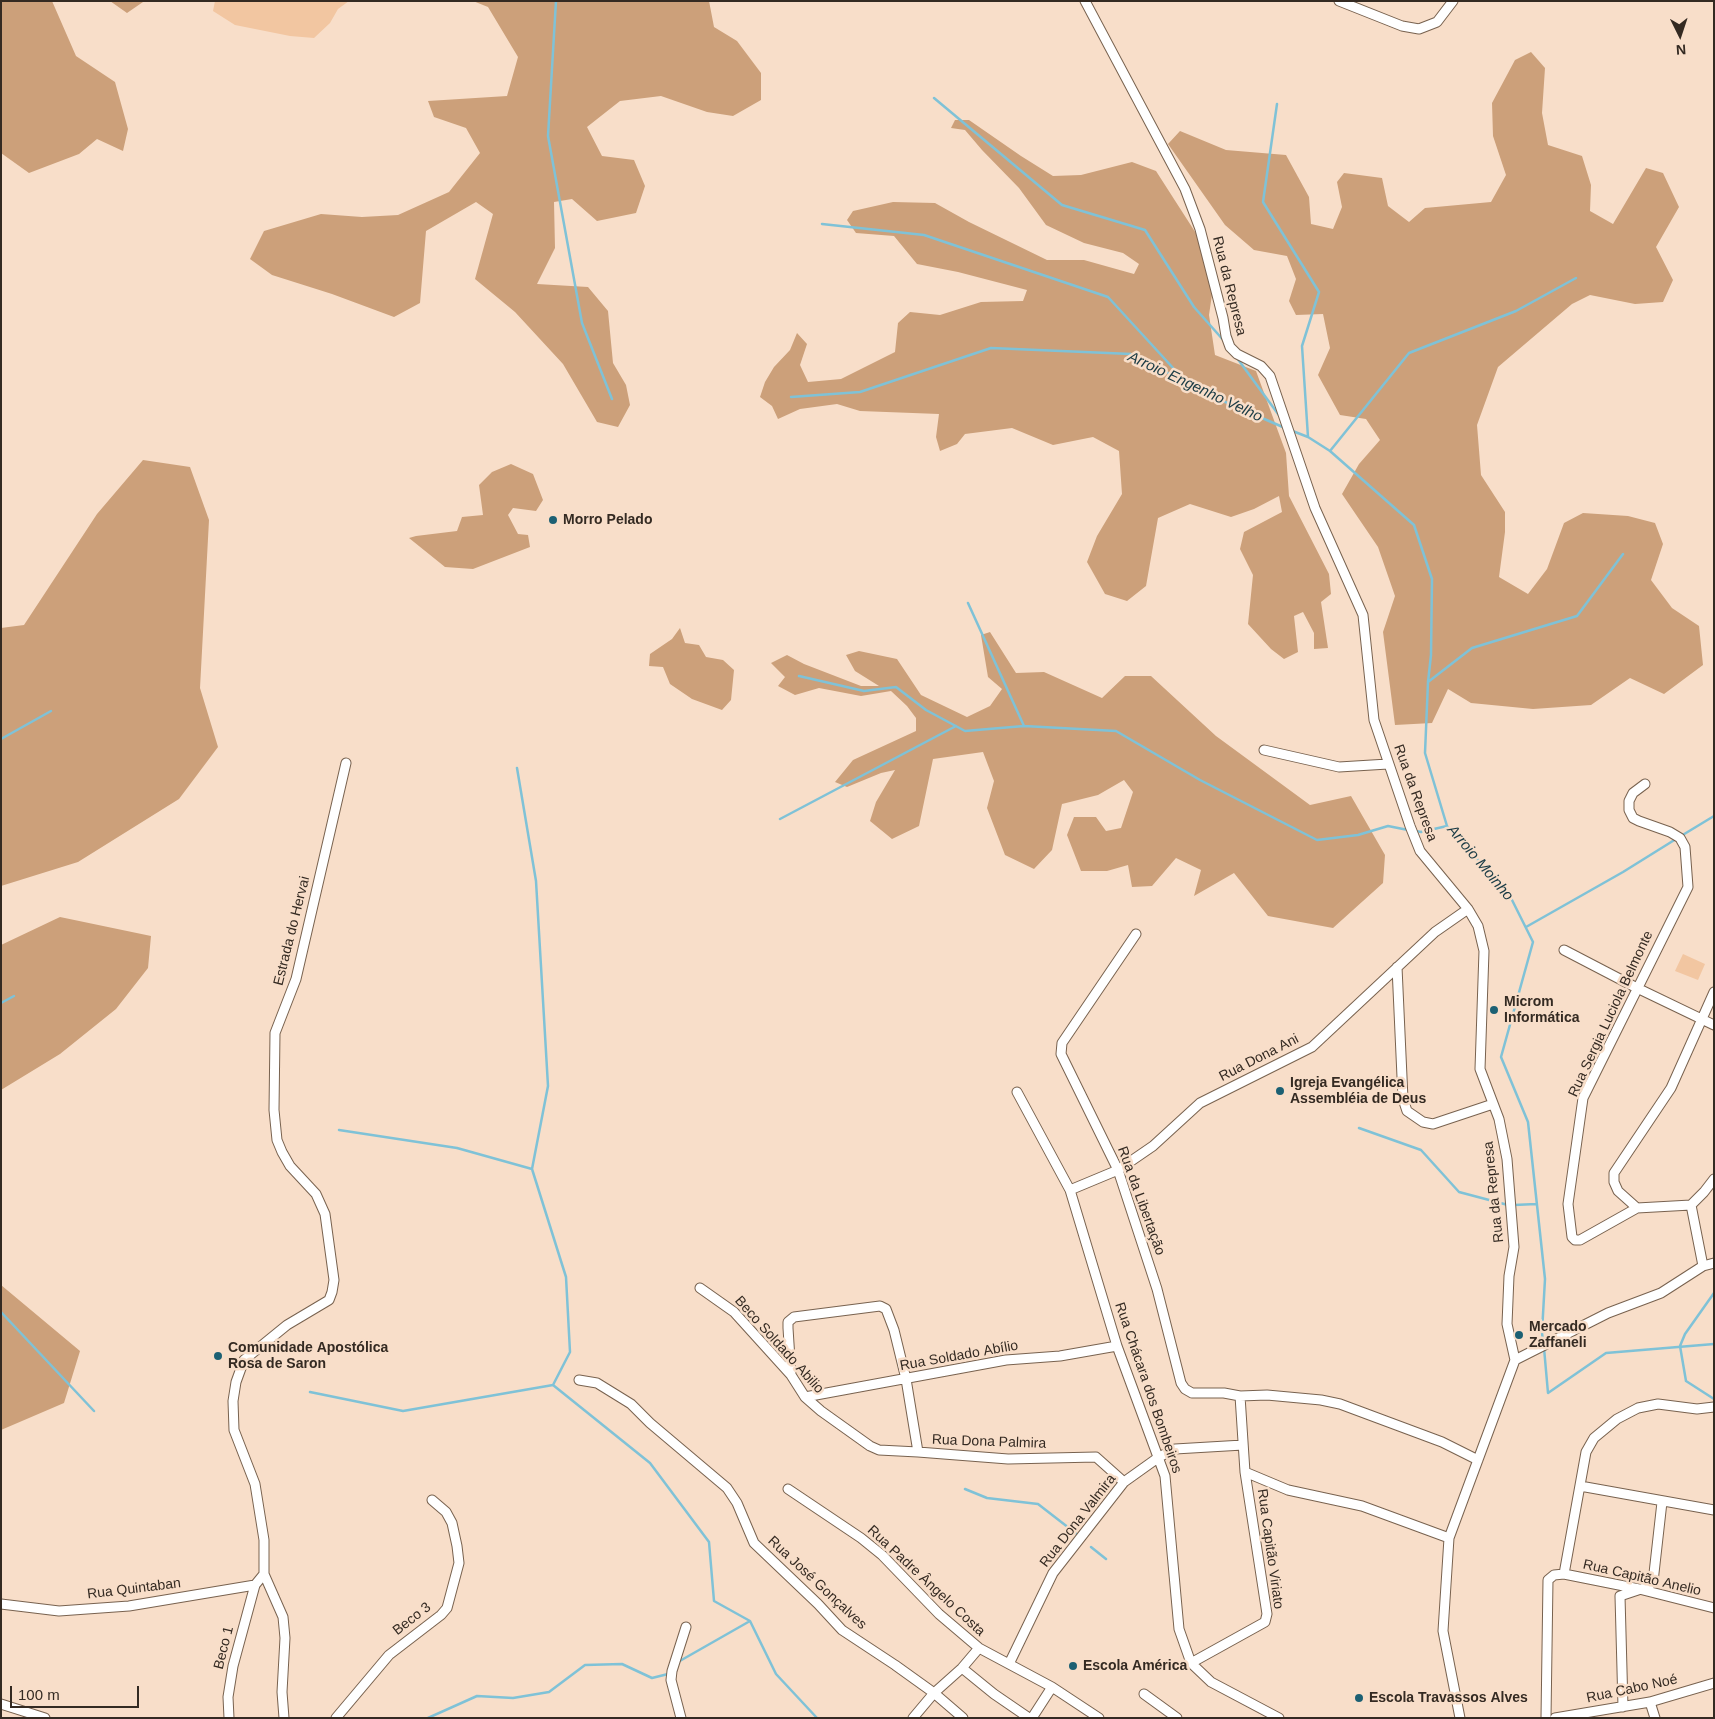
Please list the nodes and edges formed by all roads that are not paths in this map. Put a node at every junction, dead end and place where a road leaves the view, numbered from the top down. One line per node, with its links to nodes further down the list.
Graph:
1 (1086, 1): 6 (street, Rua da Represa)
2 (1339, 1): 3 (street)
3 (1453, 1)
4 (1264, 750): 6 (street)
5 (346, 763): 46 (street, Estrada do Hervai)
6 (1388, 764): 8 (street, Rua da Represa)
7 (1645, 784): 12 (street, Rua Sergia Luciola Belmonte)
8 (1468, 909): 11 (street, Rua Dona Ani); 17 (street, Rua da Represa)
9 (1136, 934): 18 (street, Rua da Libertação)
10 (1564, 950): 12 (street)
11 (1397, 967): 17 (street); 18 (street, Rua Dona Ani)
12 (1637, 988): 14 (street); 22 (street, Rua Sergia Luciola Belmonte)
13 (1714, 992): 14 (street)
14 (1702, 1019): 15 (street); 22 (street)
15 (1714, 1024)
16 (1018, 1092): 20 (street, Rua Chácara dos Bombeiros)
17 (1493, 1104): 27 (street, Rua da Represa)
18 (1118, 1170): 20 (street, Rua Dona Ani); 31 (street, Rua da Libertação)
19 (1714, 1179): 21 (street)
20 (1070, 1190): 26 (street, Rua Chácara dos Bombeiros)
21 (1691, 1205): 22 (street); 24 (street)
22 (1637, 1208)
23 (1714, 1263): 24 (street)
24 (1703, 1266): 27 (street)
25 (700, 1288): 28 (street, Beco Soldado Abilio)
26 (1117, 1346): 29 (street, Rua Soldado Abílio); 36 (street, Rua Chácara dos Bombeiros)
27 (1515, 1360): 37 (street)
28 (792, 1375): 29 (street, Rua Dona Palmira); 32 (street, Beco Soldado Abilio)
29 (906, 1379): 32 (street, Rua Soldado Abílio); 35 (street, Rua Dona Palmira)
30 (579, 1380): 59 (street, Rua José Gonçalves)
31 (1240, 1396): 34 (street, Rua Capitão Viriato); 37 (street, Rua da Libertação)
32 (806, 1397): 35 (street, Beco Soldado Abilio)
33 (1714, 1407): 40 (street)
34 (1243, 1445): 36 (street, Rua Dona Valmira); 38 (street, Rua Capitão Viriato)
35 (918, 1452): 39 (street, Rua Dona Palmira)
36 (1159, 1456): 39 (street, Rua Dona Valmira); 54 (street, Rua Chácara dos Bombeiros)
37 (1478, 1460): 45 (street)
38 (1245, 1472): 45 (street); 54 (street, Rua Capitão Viriato)
39 (1124, 1482): 55 (street, Rua Dona Valmira)
40 (1580, 1486): 43 (street); 47 (street)
41 (788, 1489): 53 (street, Rua Padre Ângelo Costa)
42 (432, 1500): 68 (street, Beco 3)
43 (1662, 1502): 44 (street); 49 (street)
44 (1714, 1510)
45 (1449, 1538): 76 (street)
46 (264, 1574): 48 (street); 67 (street)
47 (1564, 1574): 49 (street, Rua Capitão Anelio); 77 (street)
48 (255, 1585): 50 (street, Rua Quintaban); 66 (street, Beco 1)
49 (1639, 1589): 51 (street, Rua Capitão Anelio); 63 (street)
50 (1, 1604)
51 (1714, 1608)
52 (686, 1626): 69 (street)
53 (979, 1648): 55 (street, Rua Padre Ângelo Costa); 56 (street)
54 (1191, 1663): 75 (street, Rua Chácara dos Bombeiros)
55 (1009, 1664): 58 (street, Rua Padre Ângelo Costa)
56 (962, 1668): 59 (street); 72 (street)
57 (1714, 1683): 61 (street, Rua Cabo Noé)
58 (1052, 1687): 72 (street); 73 (street, Rua Padre Ângelo Costa)
59 (934, 1694): 70 (street); 71 (street, Rua José Gonçalves)
60 (1144, 1694): 74 (street)
61 (1650, 1702): 63 (street, Rua Cabo Noé); 79 (street)
62 (1, 1704): 65 (street)
63 (1623, 1707): 64 (street, Rua Cabo Noé)
64 (1574, 1716): 78 (street, Rua Cabo Noé)
65 (45, 1718)
66 (229, 1718)
67 (284, 1718)
68 (336, 1718)
69 (681, 1718)
70 (913, 1718)
71 (963, 1718)
72 (1031, 1718)
73 (1099, 1718)
74 (1177, 1718)
75 (1279, 1718)
76 (1460, 1718)
77 (1546, 1718)
78 (1555, 1718)
79 (1655, 1718)

